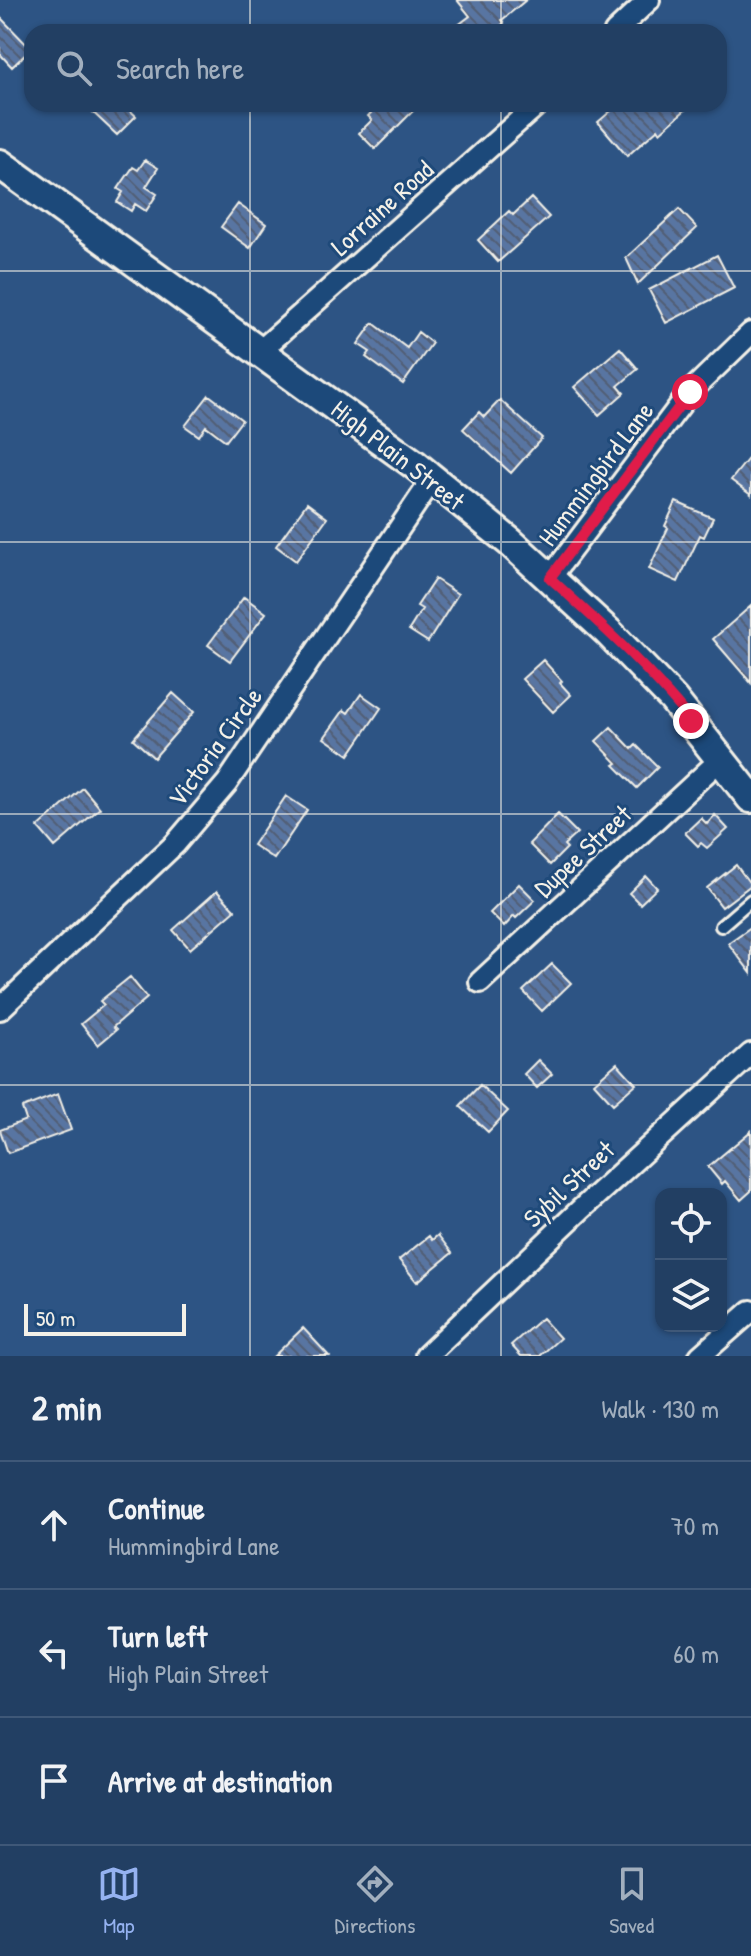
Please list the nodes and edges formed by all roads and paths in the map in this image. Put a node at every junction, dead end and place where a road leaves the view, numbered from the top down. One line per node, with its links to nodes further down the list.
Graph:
1 (649, 0): 2 (street)
2 (624, 24)
3 (529, 112): 6 (street, Lorraine Road)
4 (0, 164): 6 (main road, High Plain Street)
5 (751, 333): 8 (street, Hummingbird Lane)
6 (260, 351): 7 (main road, High Plain Street)
7 (432, 480): 8 (main road, High Plain Street); 14 (street, Victoria Circle)
8 (550, 578): 9 (main road, High Plain Street)
9 (722, 758): 10 (main road, High Plain Street); 13 (street, Dupee Street)
10 (751, 798)
11 (751, 900): 12 (lane)
12 (721, 926)
13 (480, 982)
14 (0, 1009)
15 (751, 1054): 17 (street, Sybil Street)
16 (751, 1311): 18 (street)
17 (426, 1356)
18 (700, 1356)

